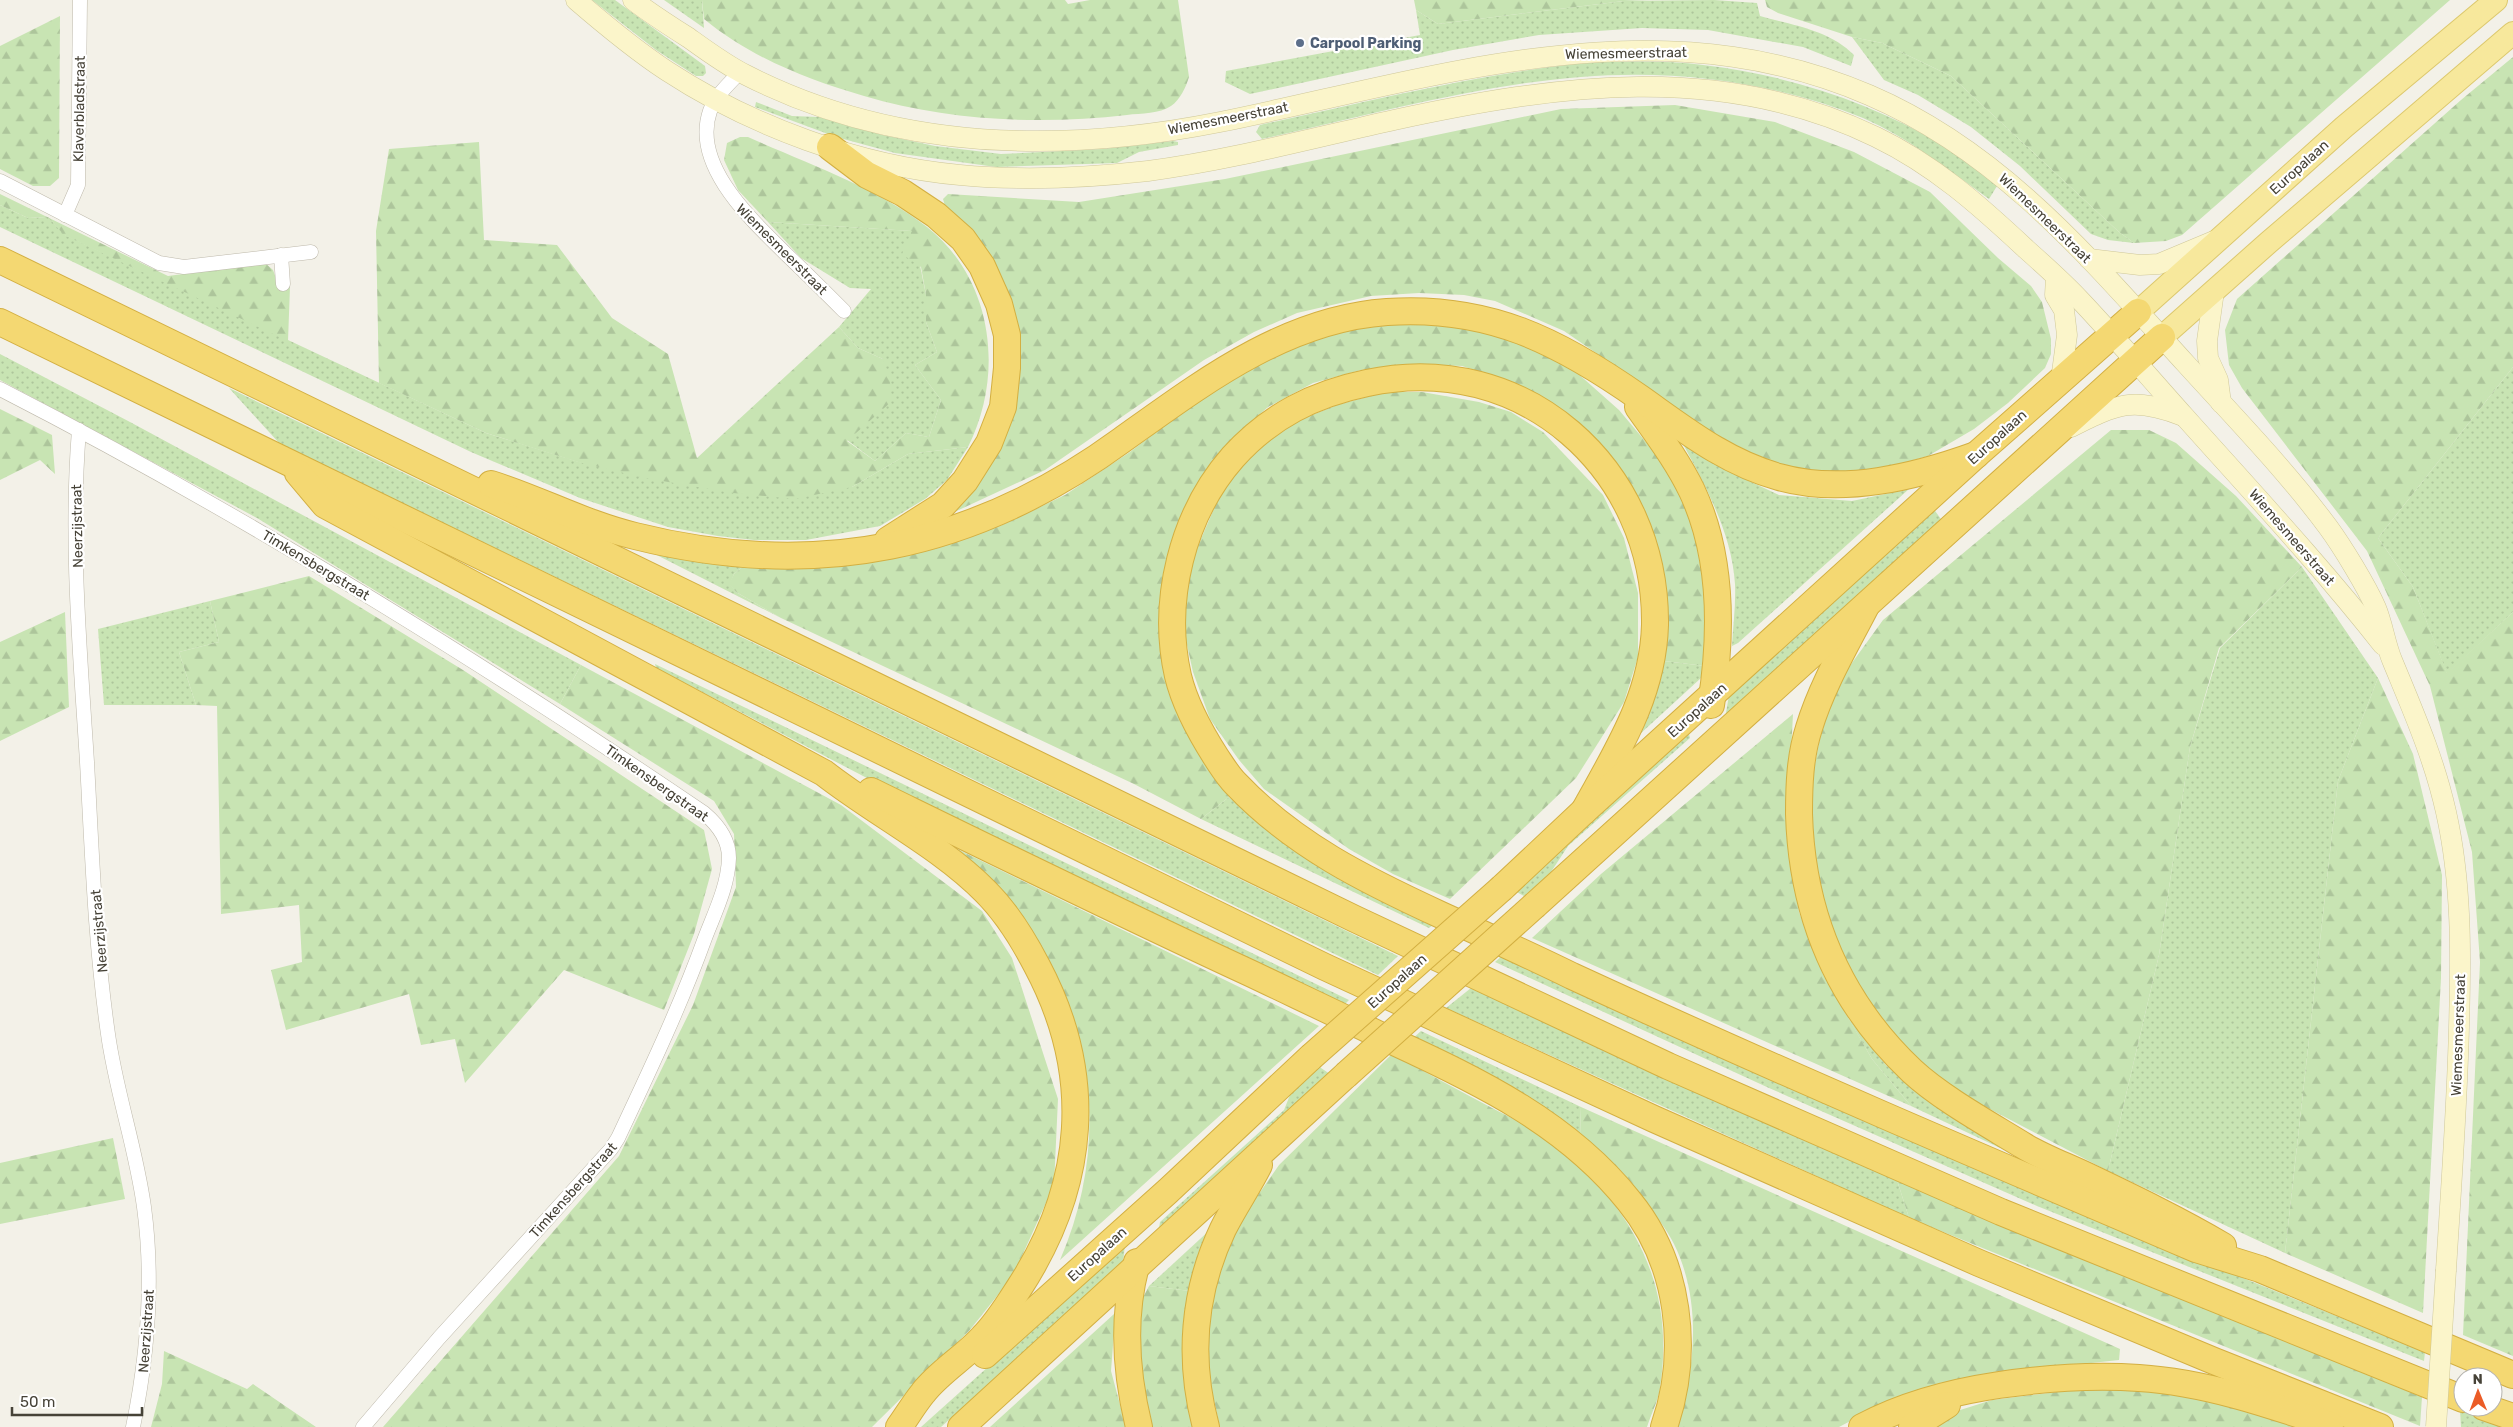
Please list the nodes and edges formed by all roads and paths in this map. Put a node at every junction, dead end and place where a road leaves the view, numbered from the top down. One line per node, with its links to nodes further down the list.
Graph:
1 (80, 0): 10 (street, Klaverbladstraat)
2 (576, 0): 7 (main road, Wiemesmeerstraat)
3 (633, 0): 6 (main road, Wiemesmeerstraat)
4 (2496, 0): 11 (main road, Europalaan)
5 (2513, 33): 18 (main road)
6 (740, 72): 7 (street, Wiemesmeerstraat); 14 (main road, Wiemesmeerstraat)
7 (715, 99): 8 (main road, Wiemesmeerstraat); 19 (street, Wiemesmeerstraat)
8 (830, 147): 16 (main road, Wiemesmeerstraat); 35 (highway)
9 (0, 181): 10 (street)
10 (65, 215): 13 (street)
11 (2216, 240): 14 (main road); 20 (main road, Europalaan)
12 (311, 252): 13 (street)
13 (281, 255): 17 (street)
14 (2089, 259): 20 (main road, Wiemesmeerstraat)
15 (0, 260): 33 (highway)
16 (2056, 277): 22 (main road, Wiemesmeerstraat); 25 (main road)
17 (283, 284)
18 (2214, 291): 23 (main road); 28 (main road)
19 (844, 311)
20 (2138, 312): 22 (highway, Europalaan); 23 (main road, Wiemesmeerstraat)
21 (0, 322): 34 (highway)
22 (2112, 335): 24 (main road, Wiemesmeerstraat); 25 (highway, Europalaan)
23 (2162, 337): 24 (highway); 28 (main road, Wiemesmeerstraat)
24 (2135, 362): 29 (main road, Wiemesmeerstraat); 31 (highway)
25 (2061, 380): 32 (highway, Europalaan)
26 (1623, 387): 32 (highway); 35 (highway); 38 (highway)
27 (0, 389): 30 (street, Timkensbergstraat)
28 (2222, 403): 37 (main road, Wiemesmeerstraat)
29 (2185, 417): 31 (main road); 37 (main road, Wiemesmeerstraat)
30 (79, 430): 49 (street, Neerzijstraat); 50 (street, Timkensbergstraat)
31 (2058, 432): 36 (highway)
32 (1976, 455): 38 (highway, Europalaan)
33 (402, 456): 35 (highway); 48 (highway)
34 (291, 465): 39 (highway); 60 (highway)
35 (876, 547)
36 (1866, 606): 40 (highway); 44 (highway)
37 (2389, 653): 61 (main road, Wiemesmeerstraat, bridge)
38 (1712, 697): 40 (highway); 41 (highway, Europalaan)
39 (824, 773): 51 (highway); 56 (highway)
40 (1674, 779): 42 (highway, bridge)
41 (1584, 810): 43 (highway, Europalaan, bridge); 44 (highway)
42 (1268, 1148): 45 (highway); 55 (highway)
43 (1168, 1191): 45 (highway); 52 (highway, Europalaan)
44 (2260, 1269): 46 (highway)
45 (1135, 1270): 53 (highway); 54 (highway)
46 (2513, 1375)
47 (1983, 1388): 57 (highway); 58 (highway); 59 (highway)
48 (2453, 1395)
49 (133, 1427)
50 (364, 1427)
51 (900, 1427)
52 (905, 1427)
53 (962, 1427)
54 (1139, 1427)
55 (1206, 1427)
56 (1664, 1427)
57 (1862, 1427)
58 (1912, 1427)
59 (2338, 1427)
60 (2380, 1427)
61 (2436, 1427)

